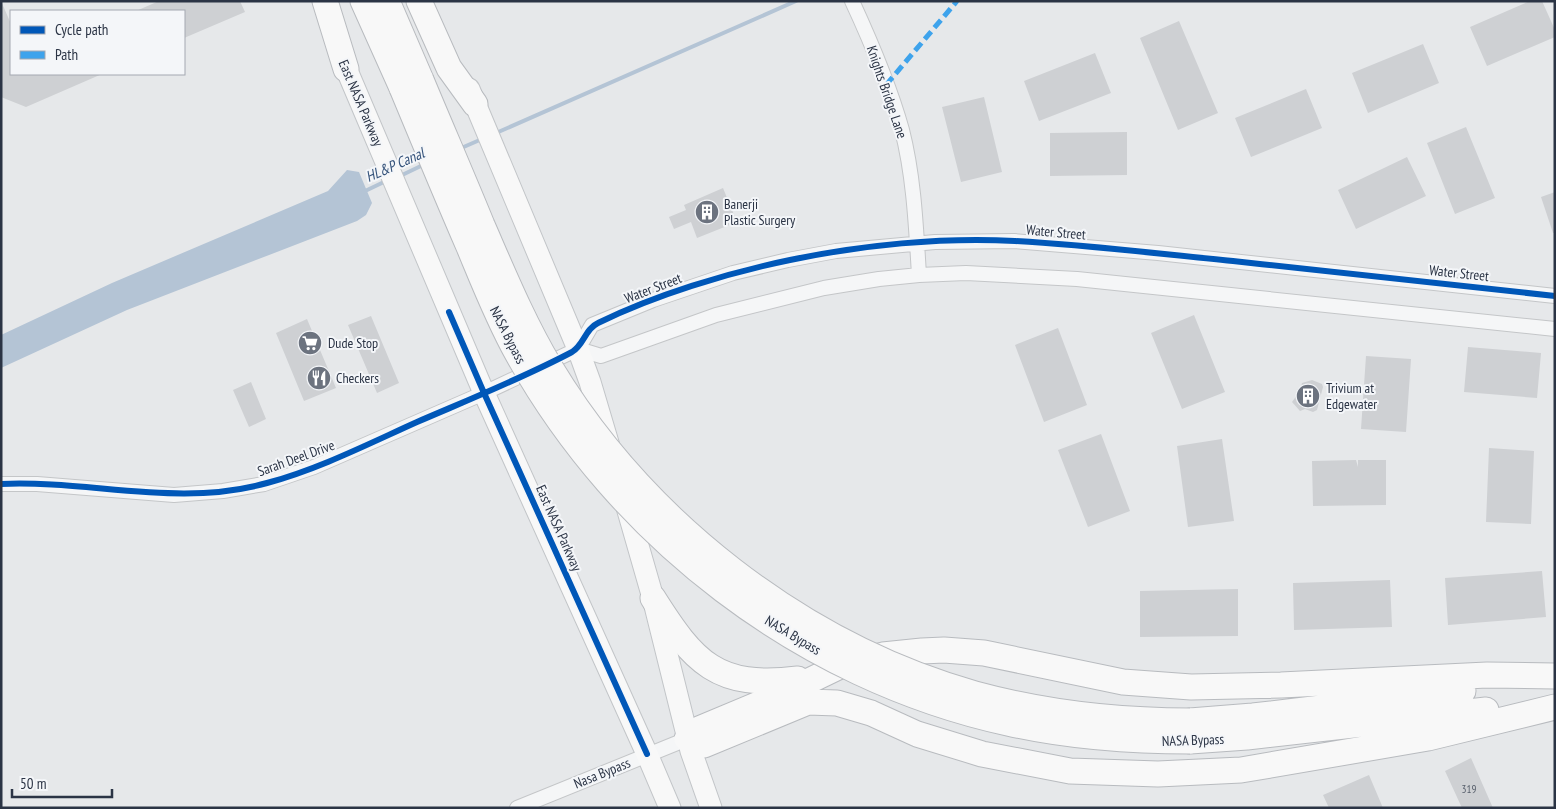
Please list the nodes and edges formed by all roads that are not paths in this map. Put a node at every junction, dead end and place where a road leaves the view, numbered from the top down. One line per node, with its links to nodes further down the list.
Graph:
1 (318, 1): 8 (main road, East NASA Parkway)
2 (325, 1): 8 (highway)
3 (363, 1): 9 (highway, NASA Bypass)
4 (386, 1): 9 (highway, NASA Bypass)
5 (419, 1): 10 (highway)
6 (431, 1): 10 (main road)
7 (855, 8): 11 (street, Knights Bridge Lane)
8 (346, 69): 16 (main road, East NASA Parkway)
9 (411, 84): 23 (highway, NASA Bypass, bridge)
10 (475, 104): 15 (main road)
11 (917, 243): 12 (street, Knights Bridge Lane); 13 (street, Water Street); 15 (street, Water Street)
12 (919, 275): 14 (street); 15 (street)
13 (1555, 296)
14 (1555, 329)
15 (578, 349): 16 (street, Sarah Deel Drive); 18 (main road)
16 (484, 393): 17 (street, Sarah Deel Drive); 25 (main road, East NASA Parkway)
17 (1, 484)
18 (653, 598): 19 (highway); 24 (main road)
19 (816, 677): 20 (highway); 24 (highway)
20 (1555, 678): 23 (highway, NASA Bypass)
21 (1555, 703): 23 (highway, NASA Bypass)
22 (1555, 707): 24 (highway)
23 (1190, 731)
24 (687, 739): 25 (street, Nasa Bypass); 28 (main road)
25 (648, 754): 26 (street, Nasa Bypass); 27 (main road, East NASA Parkway)
26 (517, 808)
27 (670, 808)
28 (711, 808)

